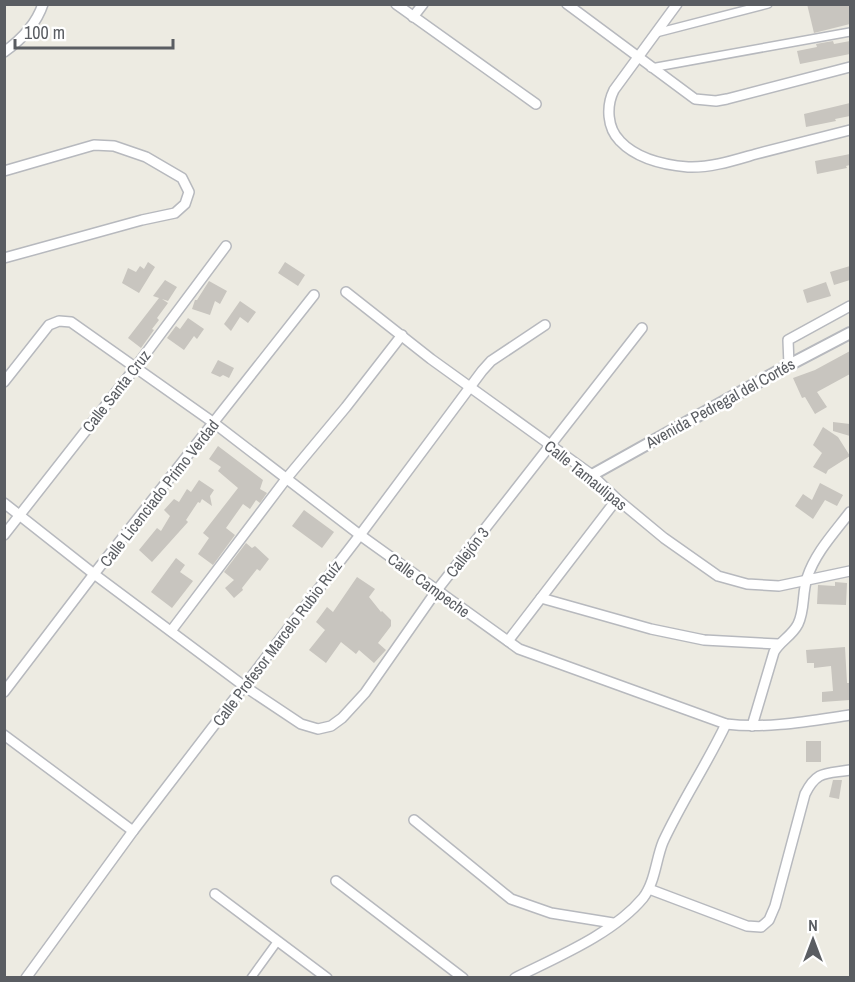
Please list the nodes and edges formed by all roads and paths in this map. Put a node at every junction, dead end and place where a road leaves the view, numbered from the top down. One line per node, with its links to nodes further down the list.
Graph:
1 (43, 4): 10 (street)
2 (396, 4): 7 (street)
3 (423, 4): 7 (street)
4 (567, 4): 11 (street)
5 (677, 4): 9 (street)
6 (768, 4): 9 (street)
7 (413, 17): 14 (street)
8 (850, 32): 13 (street)
9 (656, 33): 11 (street)
10 (4, 52)
11 (638, 58): 13 (street); 15 (street)
12 (850, 67): 13 (street)
13 (651, 68)
14 (536, 104)
15 (850, 130)
16 (4, 171): 18 (street)
17 (226, 246): 27 (street, Calle Santa Cruz)
18 (4, 258)
19 (346, 292): 25 (street, Calle Tamaulipas)
20 (314, 295): 30 (street, Calle Licenciado Primo Verdad)
21 (850, 306): 26 (street)
22 (545, 325): 29 (street, Calle Profesor Marcelo Rubio Ruíz)
23 (642, 328): 31 (street, Callejón 3)
24 (850, 333): 26 (street, Avenida Pedregal del Cortés)
25 (402, 335): 29 (street, Calle Tamaulipas); 33 (street)
26 (789, 364): 32 (street, Avenida Pedregal del Cortés)
27 (135, 368): 28 (street, Calle Campeche); 30 (street, Calle Campeche); 37 (street, Calle Santa Cruz)
28 (4, 382)
29 (471, 387): 31 (street, Calle Tamaulipas); 39 (street, Calle Profesor Marcelo Rubio Ruíz)
30 (214, 423): 33 (street, Calle Campeche); 41 (street, Calle Licenciado Primo Verdad)
31 (550, 445): 32 (street, Calle Tamaulipas); 43 (street, Callejón 3)
32 (592, 475): 34 (street, Calle Tamaulipas)
33 (286, 478): 39 (street, Calle Campeche); 45 (street)
34 (617, 500): 42 (street, Calle Tamaulipas); 44 (street)
35 (4, 504): 37 (street, Callejón 3)
36 (850, 512): 42 (street)
37 (19, 515): 38 (street, Calle Santa Cruz); 41 (street, Callejón 3)
38 (4, 535)
39 (360, 535): 43 (street, Calle Campeche); 48 (street, Calle Profesor Marcelo Rubio Ruíz)
40 (850, 571): 42 (street, Calle Tamaulipas)
41 (94, 574): 45 (street, Callejón 3); 49 (street, Calle Licenciado Primo Verdad)
42 (806, 581): 47 (street)
43 (437, 590): 46 (street, Calle Campeche); 48 (street, Callejón 3)
44 (541, 598): 46 (street); 47 (street)
45 (171, 630): 48 (street, Callejón 3)
46 (507, 641): 51 (street, Calle Campeche)
47 (778, 644): 52 (street)
48 (244, 686): 56 (street, Calle Profesor Marcelo Rubio Ruíz)
49 (4, 692)
50 (850, 715): 52 (street, Calle Campeche)
51 (726, 724): 52 (street, Calle Campeche); 58 (street)
52 (752, 726)
53 (4, 735): 56 (street)
54 (850, 771): 58 (street)
55 (414, 820): 60 (street)
56 (133, 831): 62 (street, Calle Profesor Marcelo Rubio Ruíz)
57 (336, 881): 65 (street)
58 (649, 890): 60 (street)
59 (214, 894): 61 (street)
60 (613, 923): 66 (street)
61 (277, 942): 63 (street); 64 (street)
62 (26, 978)
63 (251, 978)
64 (327, 978)
65 (464, 978)
66 (515, 978)

